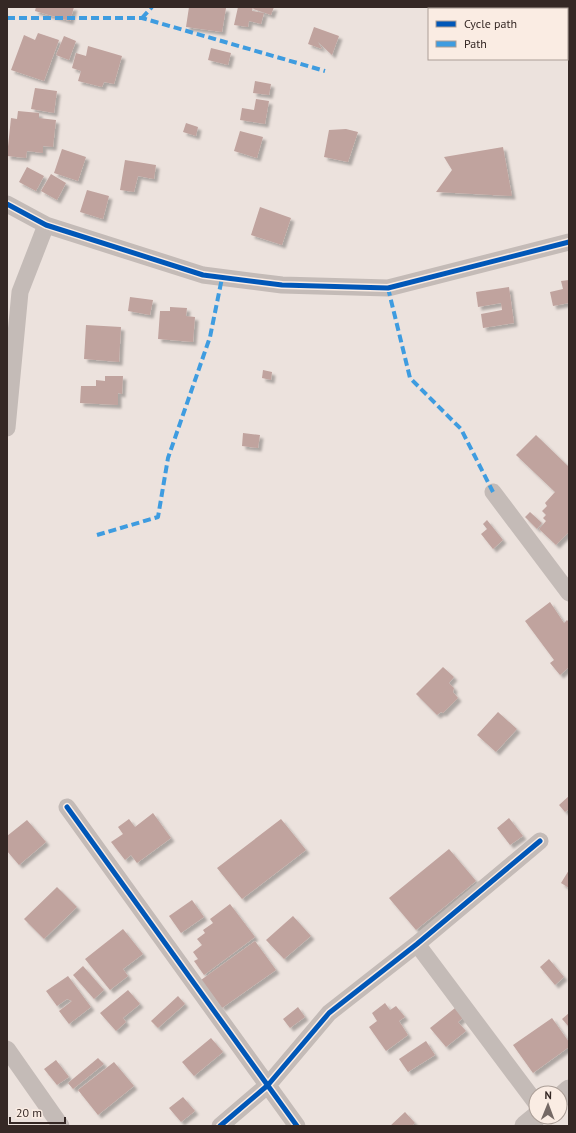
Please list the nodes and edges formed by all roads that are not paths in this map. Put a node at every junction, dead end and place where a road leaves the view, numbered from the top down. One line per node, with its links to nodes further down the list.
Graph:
1 (7, 204): 2 (street)
2 (46, 225): 3 (street); 4 (street)
3 (569, 242)
4 (10, 373): 5 (street)
5 (7, 428)
6 (493, 492): 7 (street)
7 (569, 593)
8 (67, 807): 12 (street)
9 (540, 841): 10 (street)
10 (417, 944): 12 (street); 13 (street)
11 (7, 1049): 14 (street)
12 (268, 1085): 15 (street); 16 (street)
13 (528, 1092)
14 (61, 1126)
15 (220, 1126)
16 (298, 1126)

